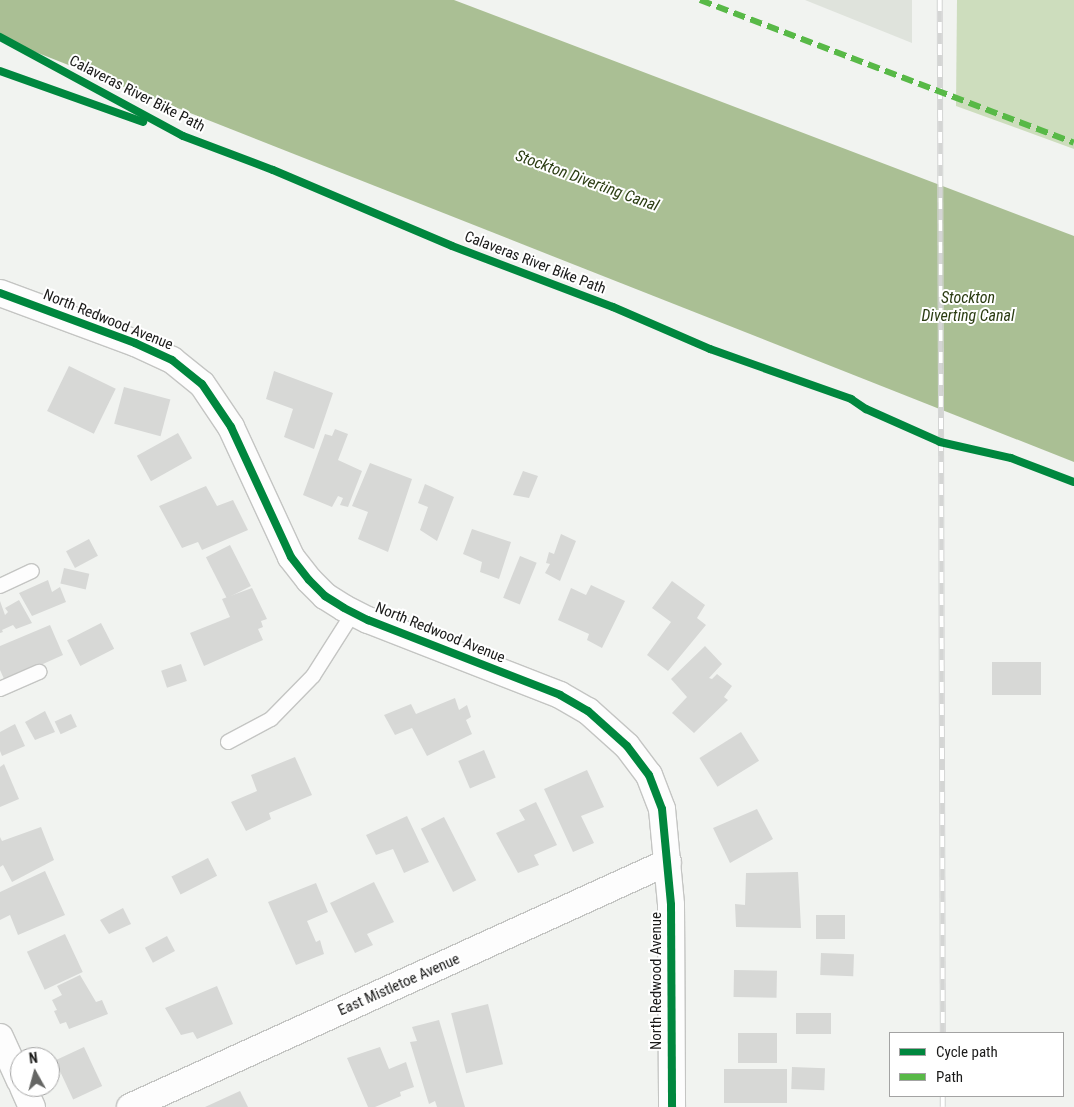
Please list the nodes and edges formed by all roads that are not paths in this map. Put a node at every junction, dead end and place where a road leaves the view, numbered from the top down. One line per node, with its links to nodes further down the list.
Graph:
1 (0, 293): 4 (street, North Redwood Avenue)
2 (32, 571): 3 (lane)
3 (0, 586)
4 (354, 613): 7 (lane); 8 (street, North Redwood Avenue)
5 (39, 672): 6 (lane)
6 (0, 689)
7 (228, 742)
8 (668, 862): 11 (street, East Mistletoe Avenue); 12 (street, North Redwood Avenue)
9 (0, 1037): 10 (street)
10 (10, 1059)
11 (130, 1107)
12 (672, 1107)

